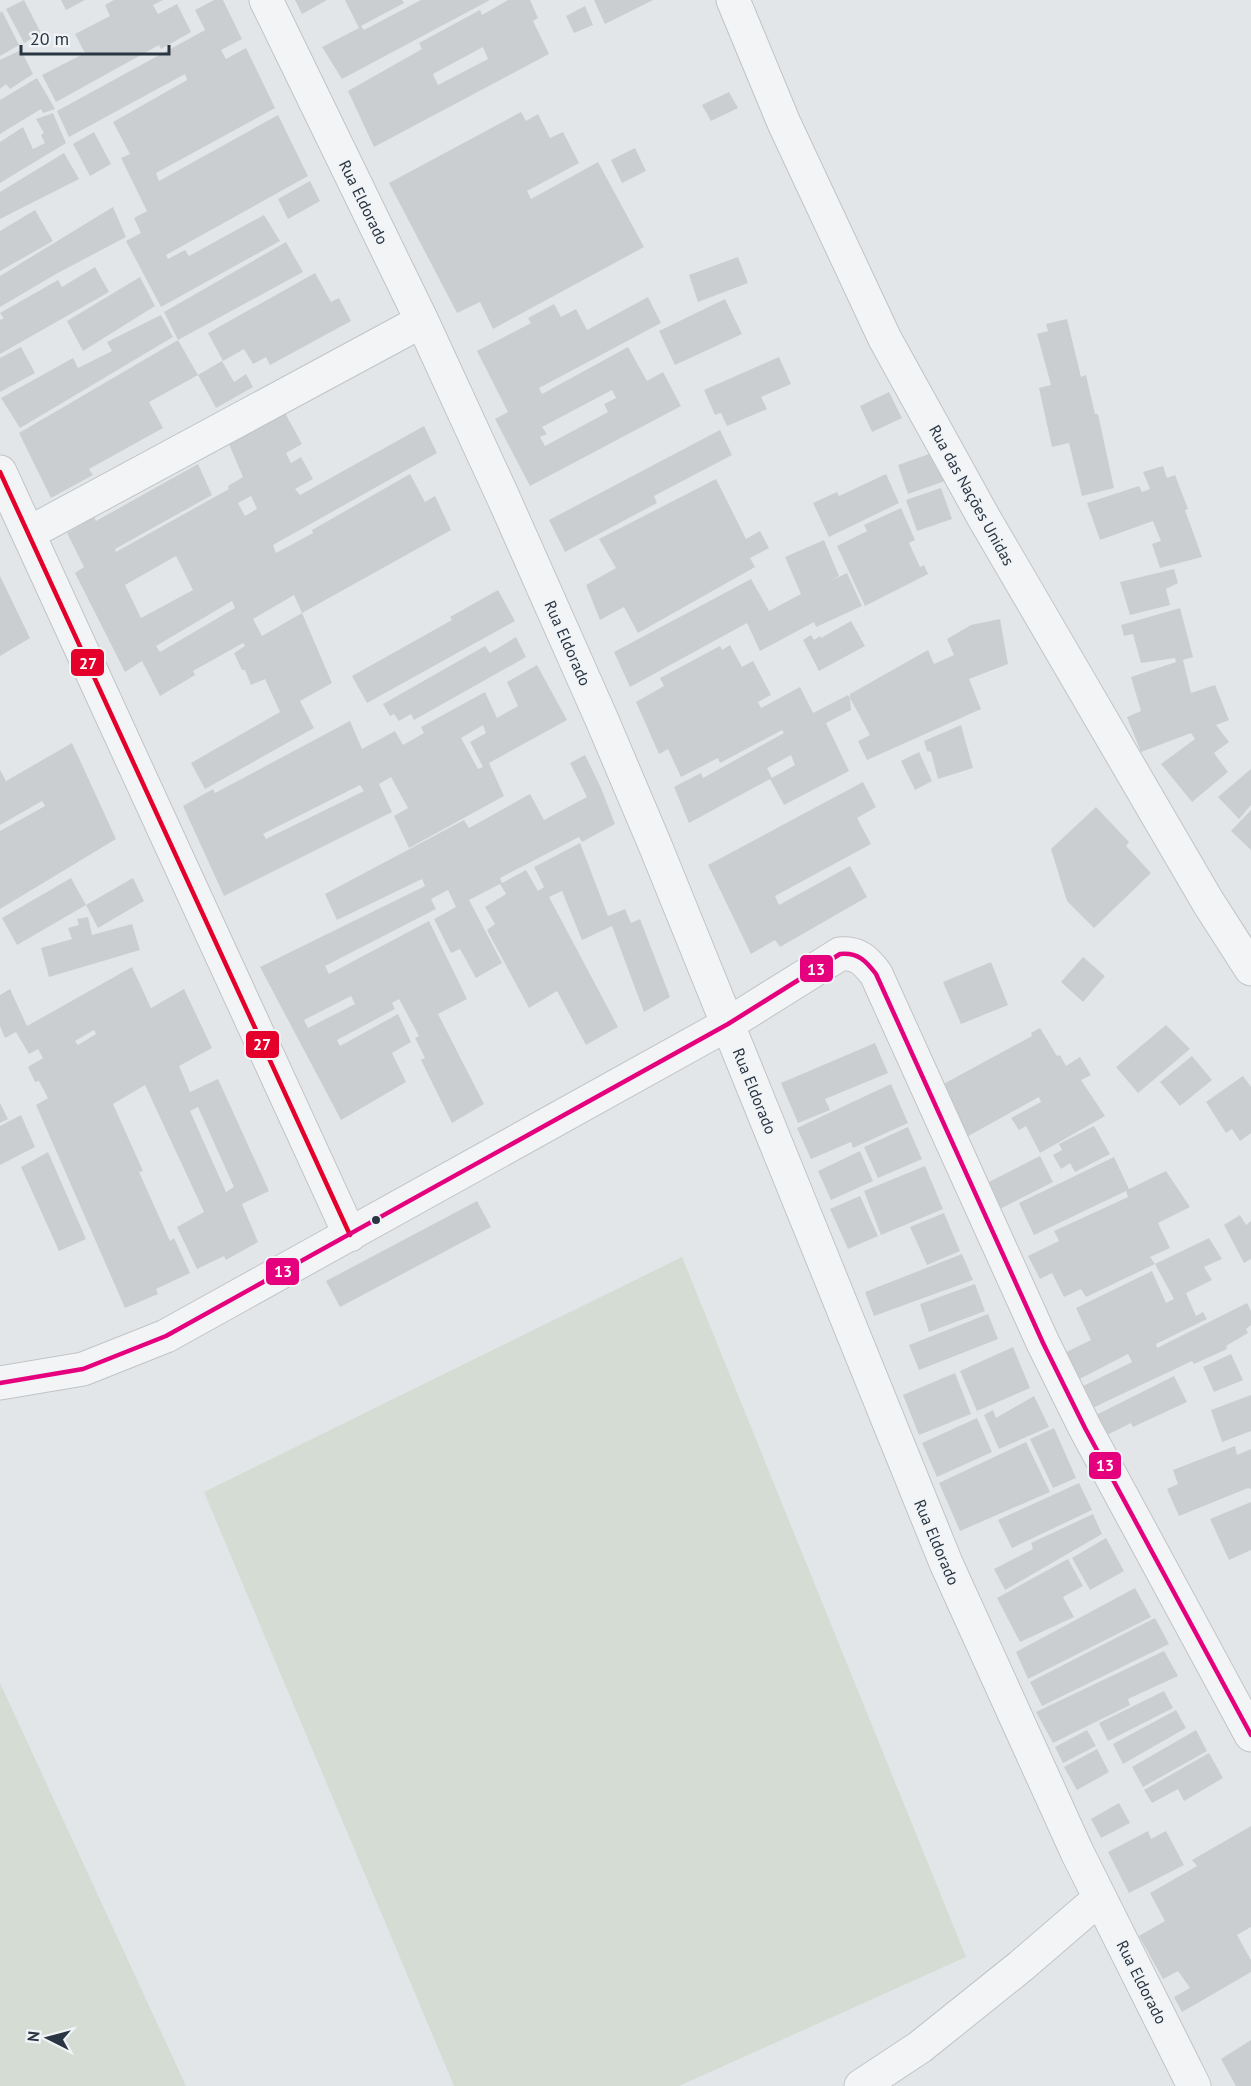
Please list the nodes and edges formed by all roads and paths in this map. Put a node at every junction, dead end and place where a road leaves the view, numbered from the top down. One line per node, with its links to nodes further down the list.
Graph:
1 (267, 0): 3 (street, Rua Eldorado)
2 (733, 0): 6 (street, Rua das Nações Unidas)
3 (422, 321): 5 (street); 7 (street, Rua Eldorado)
4 (0, 472): 5 (street)
5 (29, 533): 8 (street)
6 (1251, 969)
7 (728, 1024): 8 (street); 10 (street); 11 (street, Rua Eldorado)
8 (350, 1235): 9 (street)
9 (0, 1383)
10 (1251, 1736)
11 (1100, 1898): 12 (street); 13 (street, Rua Eldorado)
12 (861, 2086)
13 (1194, 2086)

